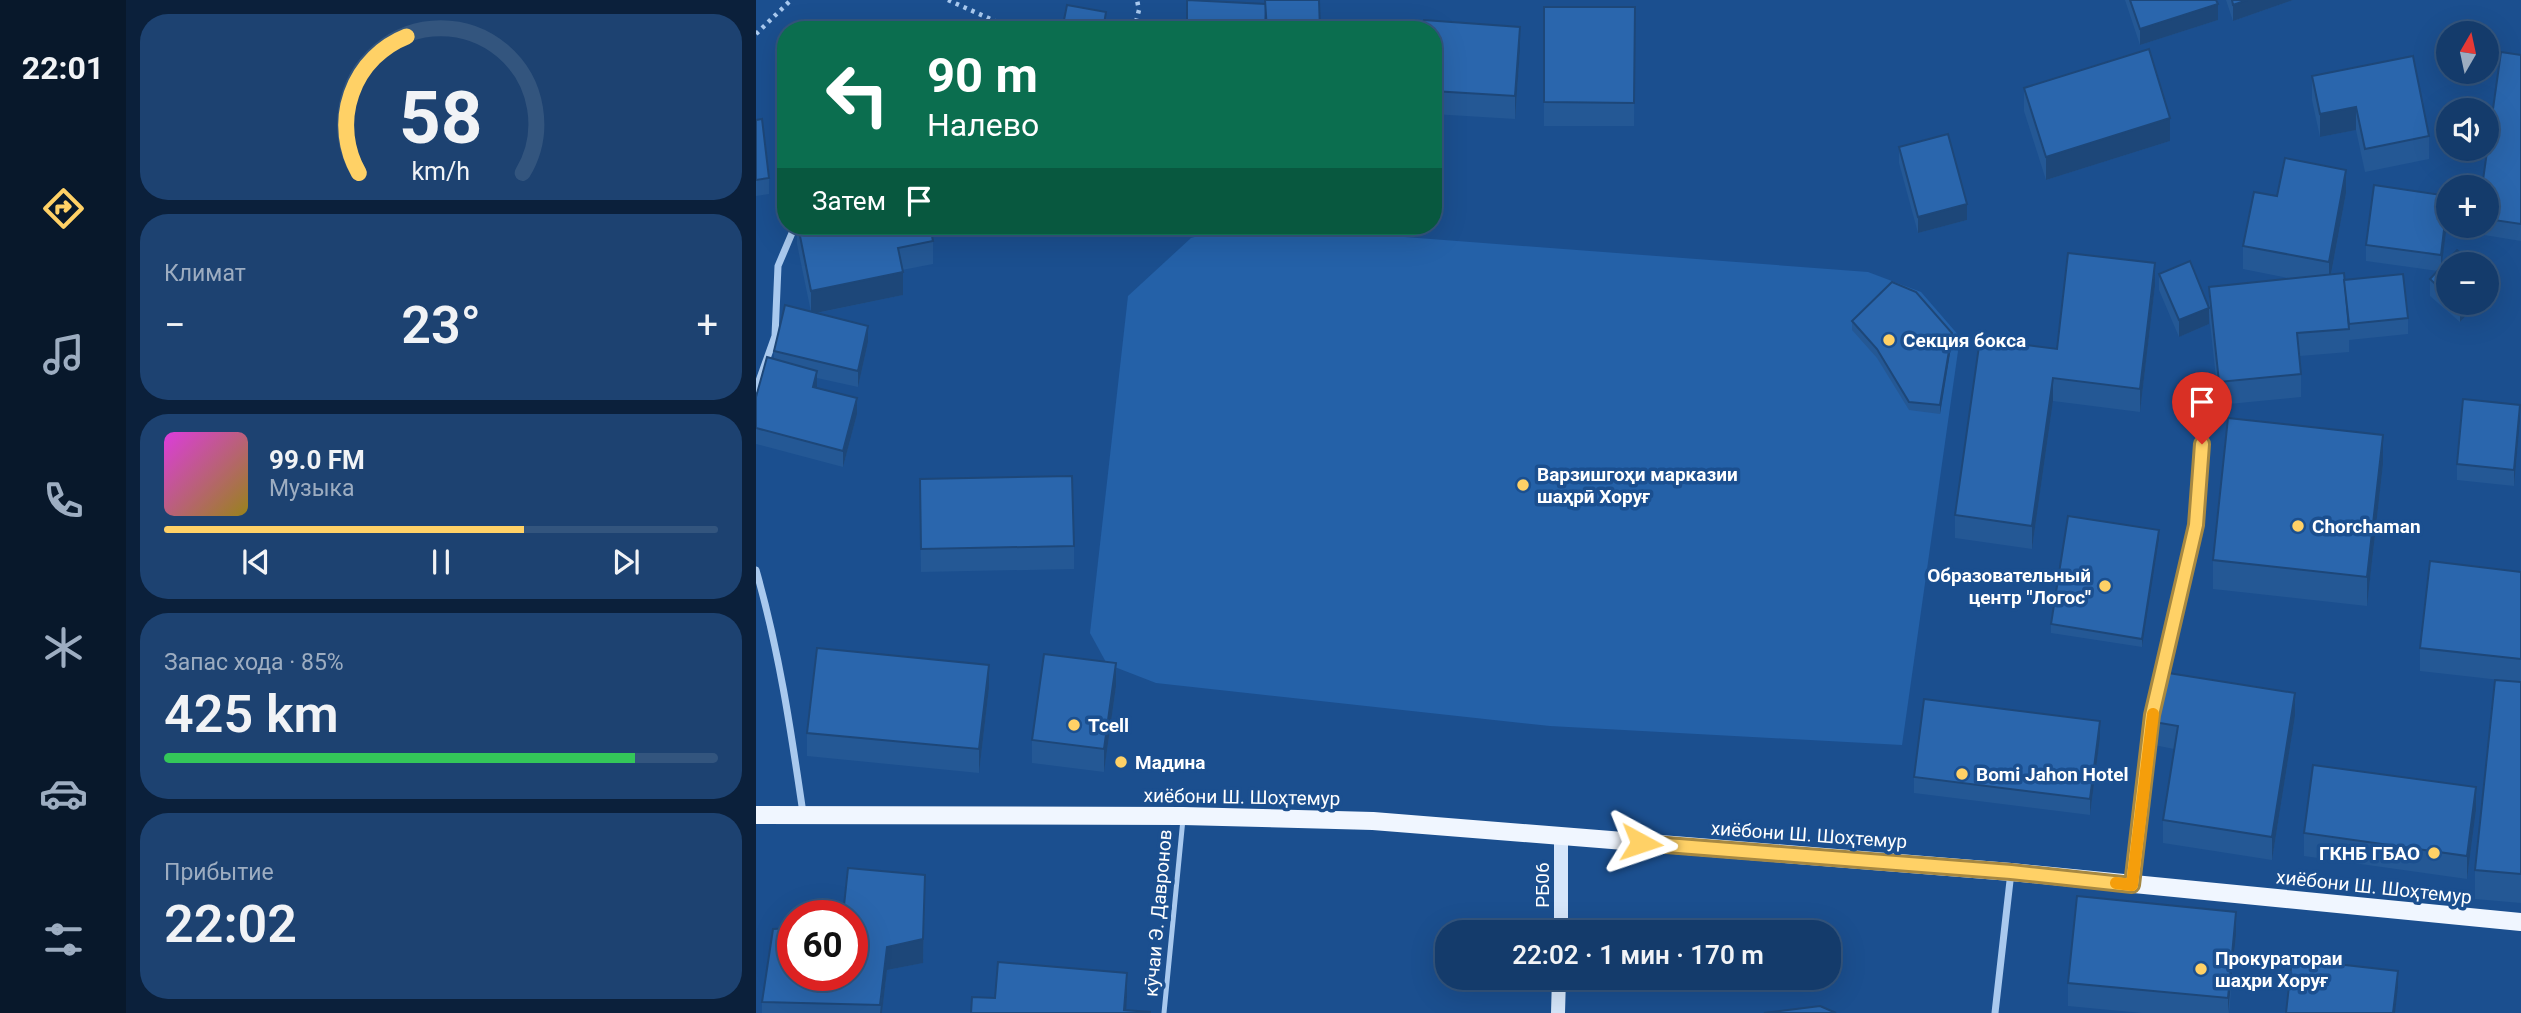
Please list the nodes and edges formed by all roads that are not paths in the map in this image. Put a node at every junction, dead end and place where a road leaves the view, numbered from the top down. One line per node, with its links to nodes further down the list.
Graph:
1 (791, 235): 2 (street)
2 (756, 389)
3 (2206, 390): 10 (street)
4 (756, 570): 6 (street)
5 (756, 815): 6 (main road, хиёбони Ш. Шоҳтемур)
6 (803, 816): 7 (main road, хиёбони Ш. Шоҳтемур)
7 (1183, 816): 8 (main road, хиёбони Ш. Шоҳтемур); 14 (lane, кӯчаи Э. Давронов)
8 (1561, 837): 9 (main road, хиёбони Ш. Шоҳтемур); 11 (main road, РБ06 / РБ06)
9 (2011, 872): 10 (main road, хиёбони Ш. Шоҳтемур); 16 (street)
10 (2132, 885): 12 (main road, хиёбони Ш. Шоҳтемур)
11 (1561, 920)
12 (2521, 922)
13 (1559, 990): 15 (main road)
14 (1164, 1013)
15 (1558, 1013)
16 (1995, 1013)

